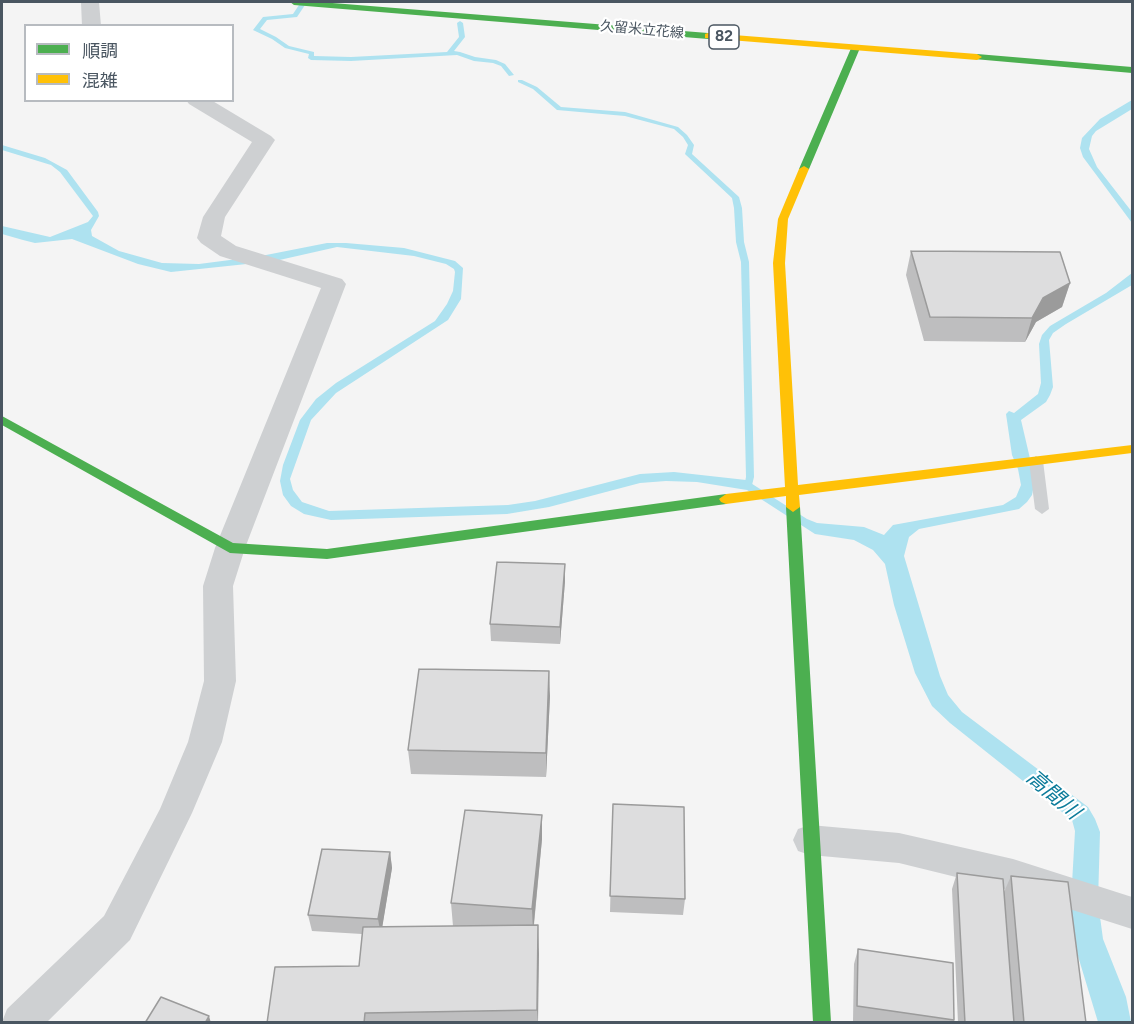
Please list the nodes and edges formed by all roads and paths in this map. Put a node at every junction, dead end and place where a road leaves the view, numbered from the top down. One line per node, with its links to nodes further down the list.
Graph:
1 (90, 2): 3 (street)
2 (294, 2): 4 (street, 久留米立花線 / 82)
3 (92, 24)
4 (855, 48): 5 (street, 久留米立花線 / 82); 10 (street)
5 (1132, 70)
6 (199, 102): 12 (street)
7 (2, 420): 12 (street)
8 (1132, 449): 9 (street)
9 (1036, 461): 10 (street); 11 (lane)
10 (786, 494): 12 (street); 13 (street)
11 (1042, 508)
12 (230, 548): 15 (street)
13 (810, 840): 14 (street); 16 (street)
14 (1132, 913)
15 (21, 1023)
16 (822, 1023)

